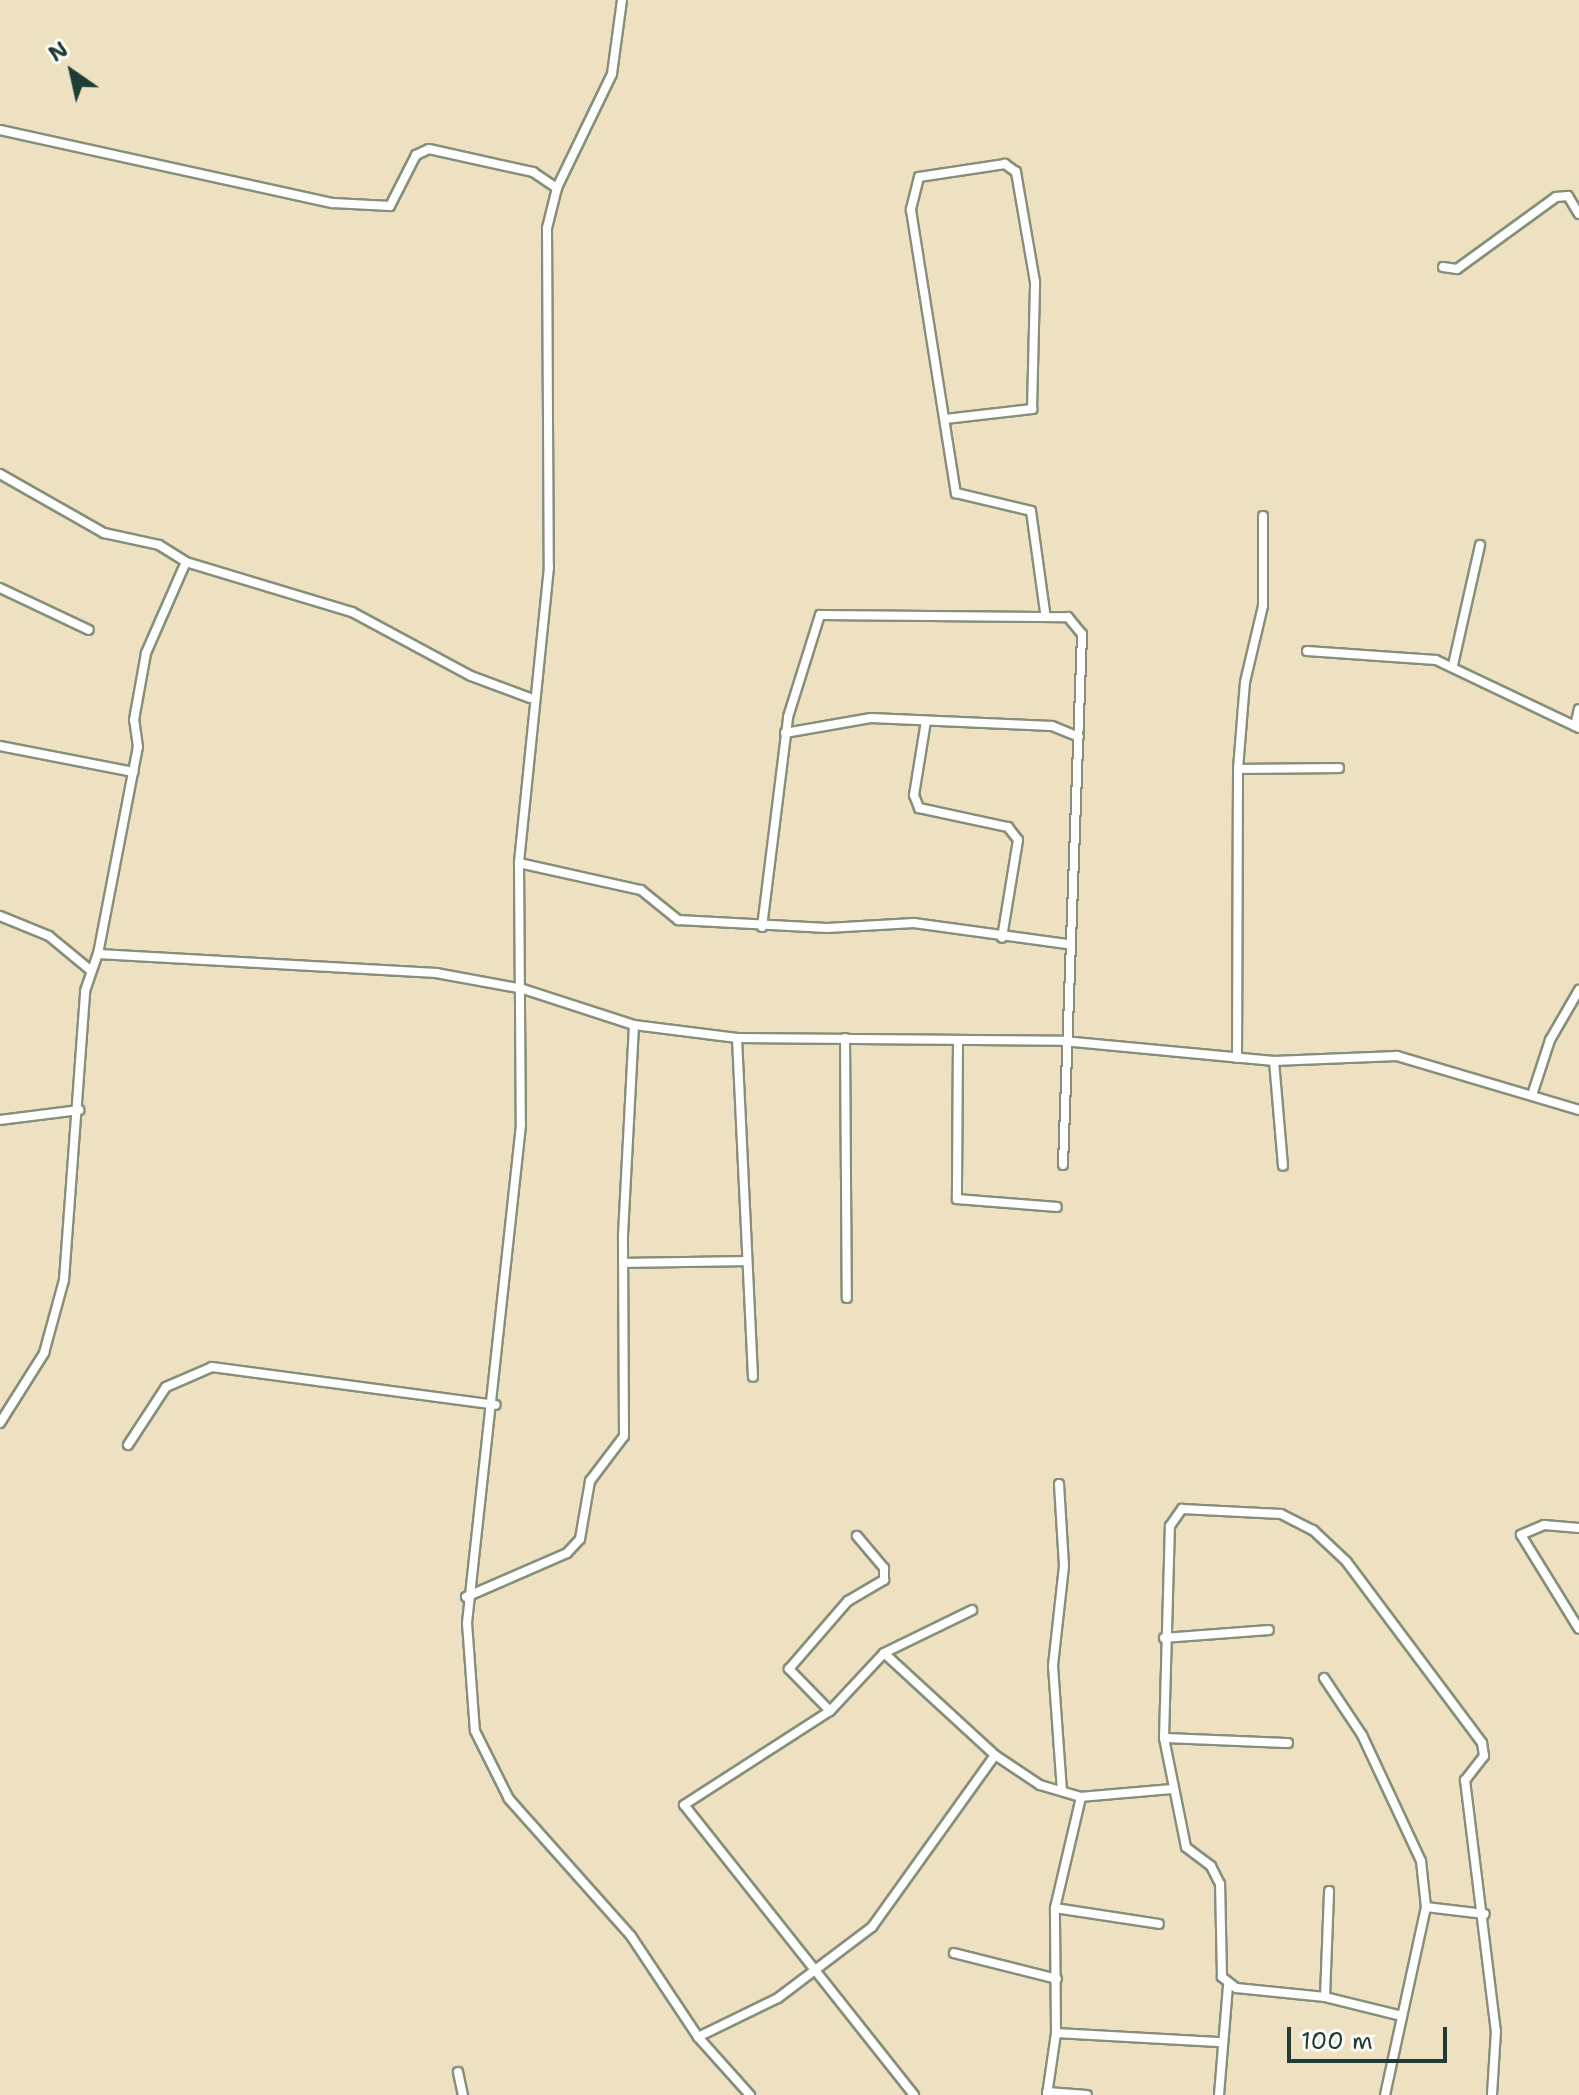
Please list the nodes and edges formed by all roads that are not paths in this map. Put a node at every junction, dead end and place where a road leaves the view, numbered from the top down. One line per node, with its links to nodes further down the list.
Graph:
1 (622, 0): 3 (street)
2 (0, 130): 3 (street)
3 (557, 188): 16 (street)
4 (1579, 214): 5 (street)
5 (1443, 267)
6 (945, 419): 6 (street); 12 (street)
7 (0, 474): 10 (street)
8 (1263, 516): 24 (street)
9 (1480, 545): 15 (street)
10 (186, 562): 16 (street); 25 (street)
11 (0, 588): 13 (street)
12 (1045, 612): 20 (street); 21 (street)
13 (89, 630)
14 (1307, 651): 15 (street)
15 (1453, 665): 19 (street)
16 (530, 698): 26 (street)
17 (1579, 709): 19 (street)
18 (926, 721): 20 (street); 21 (street); 29 (street)
19 (1577, 727)
20 (785, 733): 28 (street)
21 (1079, 737): 30 (street)
22 (0, 746): 25 (street)
23 (1339, 768): 24 (street)
24 (1238, 769): 40 (street)
25 (134, 772): 31 (street)
26 (519, 863): 28 (street); 33 (street)
27 (0, 916): 32 (street)
28 (762, 927): 29 (street)
29 (1002, 938): 30 (street)
30 (1067, 944): 39 (street)
31 (98, 954): 32 (street); 33 (street)
32 (89, 969): 43 (street)
33 (523, 989): 35 (street); 53 (street)
34 (1579, 990): 42 (street)
35 (634, 1025): 36 (street); 50 (street)
36 (737, 1038): 37 (street); 49 (street)
37 (845, 1038): 38 (street); 51 (street)
38 (958, 1041): 39 (street); 48 (street)
39 (1063, 1041): 40 (street); 46 (street)
40 (1237, 1058): 41 (street)
41 (1274, 1061): 42 (street); 47 (street)
42 (1533, 1092): 44 (street)
43 (79, 1110): 45 (street); 54 (street)
44 (1579, 1110)
45 (0, 1120)
46 (1063, 1165)
47 (1283, 1166)
48 (1057, 1207)
49 (747, 1261): 50 (street); 52 (street)
50 (623, 1263): 59 (street)
51 (847, 1298)
52 (753, 1377)
53 (495, 1405): 55 (street); 59 (street)
54 (0, 1423)
55 (128, 1445)
56 (1059, 1484): 71 (street)
57 (1579, 1528): 61 (street)
58 (857, 1536): 66 (street)
59 (466, 1597): 85 (street)
60 (972, 1610): 64 (street)
61 (1579, 1629)
62 (1269, 1630): 63 (street)
63 (1164, 1638): 67 (street); 76 (street)
64 (884, 1653): 66 (street); 69 (street)
65 (1324, 1678): 74 (street)
66 (830, 1711): 79 (street)
67 (1164, 1738): 68 (street); 70 (street)
68 (1288, 1743)
69 (995, 1755): 71 (street); 79 (street)
70 (1171, 1789): 72 (street); 81 (street)
71 (1062, 1791): 72 (street)
72 (1081, 1797): 75 (street)
73 (1329, 1891): 82 (street)
74 (1426, 1907): 76 (street); 83 (street)
75 (1055, 1908): 77 (street); 80 (street)
76 (1485, 1914): 95 (street)
77 (1159, 1924)
78 (954, 1953): 80 (street)
79 (818, 1970): 85 (street); 91 (street)
80 (1057, 1979): 84 (street)
81 (1228, 1986): 82 (street); 86 (street)
82 (1325, 1997): 83 (street)
83 (1402, 2016): 94 (street)
84 (1056, 2033): 86 (street); 88 (street)
85 (698, 2037): 90 (street)
86 (1218, 2042): 93 (street)
87 (458, 2072): 89 (street)
88 (1047, 2094): 92 (street)
89 (463, 2095)
90 (750, 2095)
91 (914, 2095)
92 (1087, 2095)
93 (1219, 2095)
94 (1385, 2095)
95 (1492, 2095)

